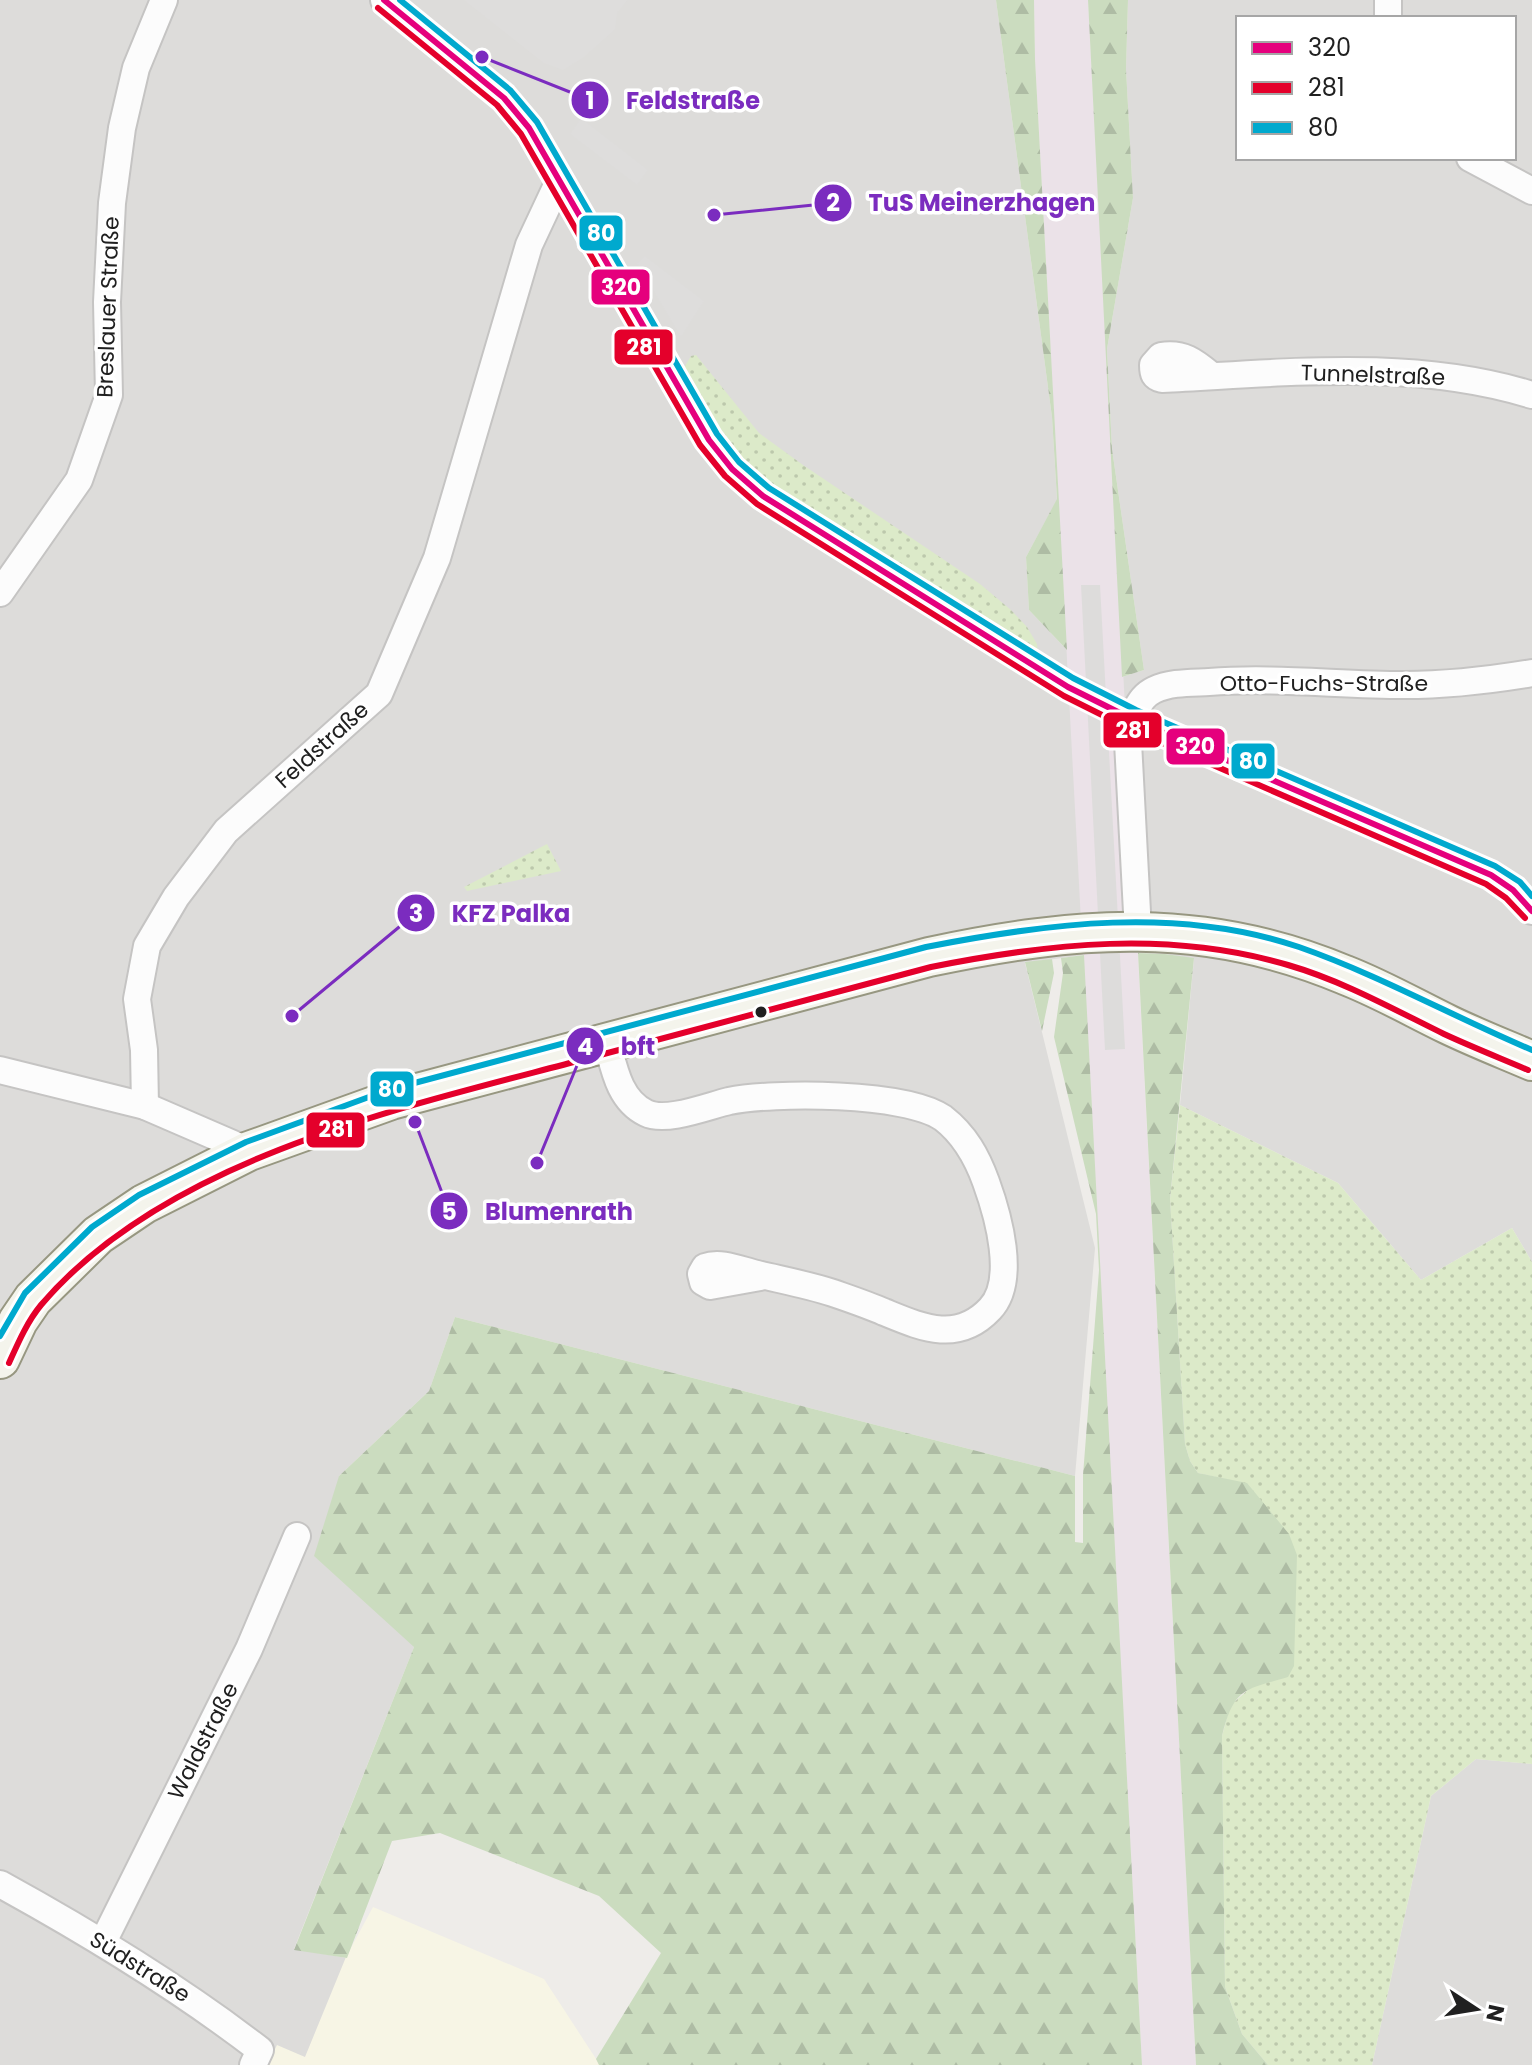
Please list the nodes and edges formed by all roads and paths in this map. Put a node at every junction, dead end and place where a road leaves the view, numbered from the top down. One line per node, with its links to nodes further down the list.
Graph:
1 (164, 0): 8 (street, Breslauer Straße)
2 (384, 0): 4 (street)
3 (1474, 160): 5 (street)
4 (559, 181): 10 (street); 16 (street, Feldstraße)
5 (1532, 191)
6 (1212, 376): 7 (street, Tunnelstraße)
7 (1532, 395)
8 (0, 593)
9 (1532, 673): 10 (street, Otto-Fuchs-Straße)
10 (1132, 719): 11 (street); 12 (street)
11 (1532, 911)
12 (1138, 931): 13 (main road); 14 (main road)
13 (607, 1042): 17 (main road); 18 (street)
14 (1532, 1061)
15 (0, 1070): 16 (street)
16 (145, 1106): 17 (street)
17 (249, 1151): 19 (main road)
18 (765, 1276)
19 (0, 1359)
20 (297, 1536): 22 (street, Waldstraße)
21 (0, 1884): 22 (street, Südstraße)
22 (103, 1942): 23 (street, Südstraße)
23 (253, 2065)

